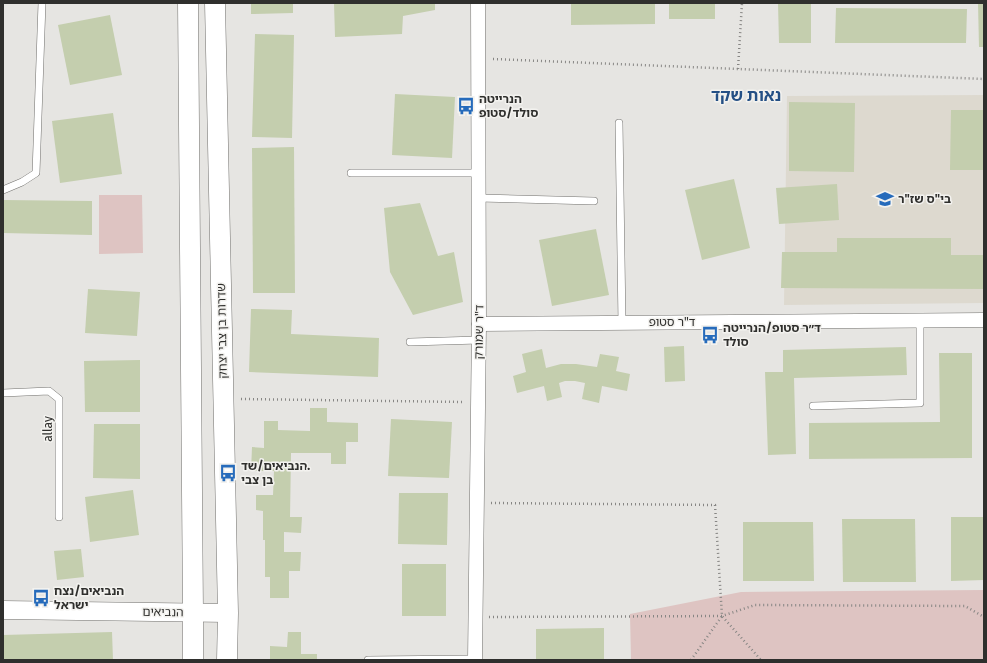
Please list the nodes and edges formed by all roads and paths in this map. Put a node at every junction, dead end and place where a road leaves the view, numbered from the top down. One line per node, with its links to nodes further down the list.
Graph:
1 (42, 3): 12 (lane)
2 (188, 3): 28 (main road)
3 (215, 3): 22 (main road, שדרות בן צבי יצחק)
4 (478, 3): 6 (street, ד"ר שמורק)
5 (742, 3): 7 (path)
6 (478, 58): 7 (path); 11 (street, ד"ר שמורק)
7 (738, 69): 8 (path)
8 (984, 79)
9 (619, 122): 17 (lane)
10 (351, 173): 11 (lane)
11 (479, 173): 13 (street, ד"ר שמורק)
12 (3, 190)
13 (479, 198): 14 (lane); 18 (street, ד"ר שמורק)
14 (594, 201)
15 (920, 320): 16 (street, ד"ר סטופ); 17 (street, ד"ר סטופ); 24 (lane)
16 (984, 320)
17 (622, 323): 18 (street, ד"ר סטופ)
18 (480, 324): 19 (street, ד"ר שמורק)
19 (479, 340): 20 (lane); 23 (street, ד"ר שמורק)
20 (410, 342)
21 (3, 393): 26 (lane, allay)
22 (224, 399): 23 (path); 29 (main road, שדרות בן צבי יצחק)
23 (478, 402): 25 (street, ד"ר שמורק)
24 (813, 406)
25 (477, 502): 30 (path); 31 (street, ד"ר שמורק)
26 (59, 517)
27 (3, 610): 28 (street, הנביאים)
28 (193, 613): 29 (street, הנביאים); 34 (main road)
29 (228, 613): 35 (main road, שדרות בן צבי יצחק)
30 (722, 616): 31 (path); 32 (path); 37 (path); 38 (path)
31 (475, 617): 33 (street, ד"ר שמורק)
32 (984, 617)
33 (474, 659): 36 (lane)
34 (193, 660)
35 (227, 660)
36 (368, 660)
37 (691, 660)
38 (761, 660)

